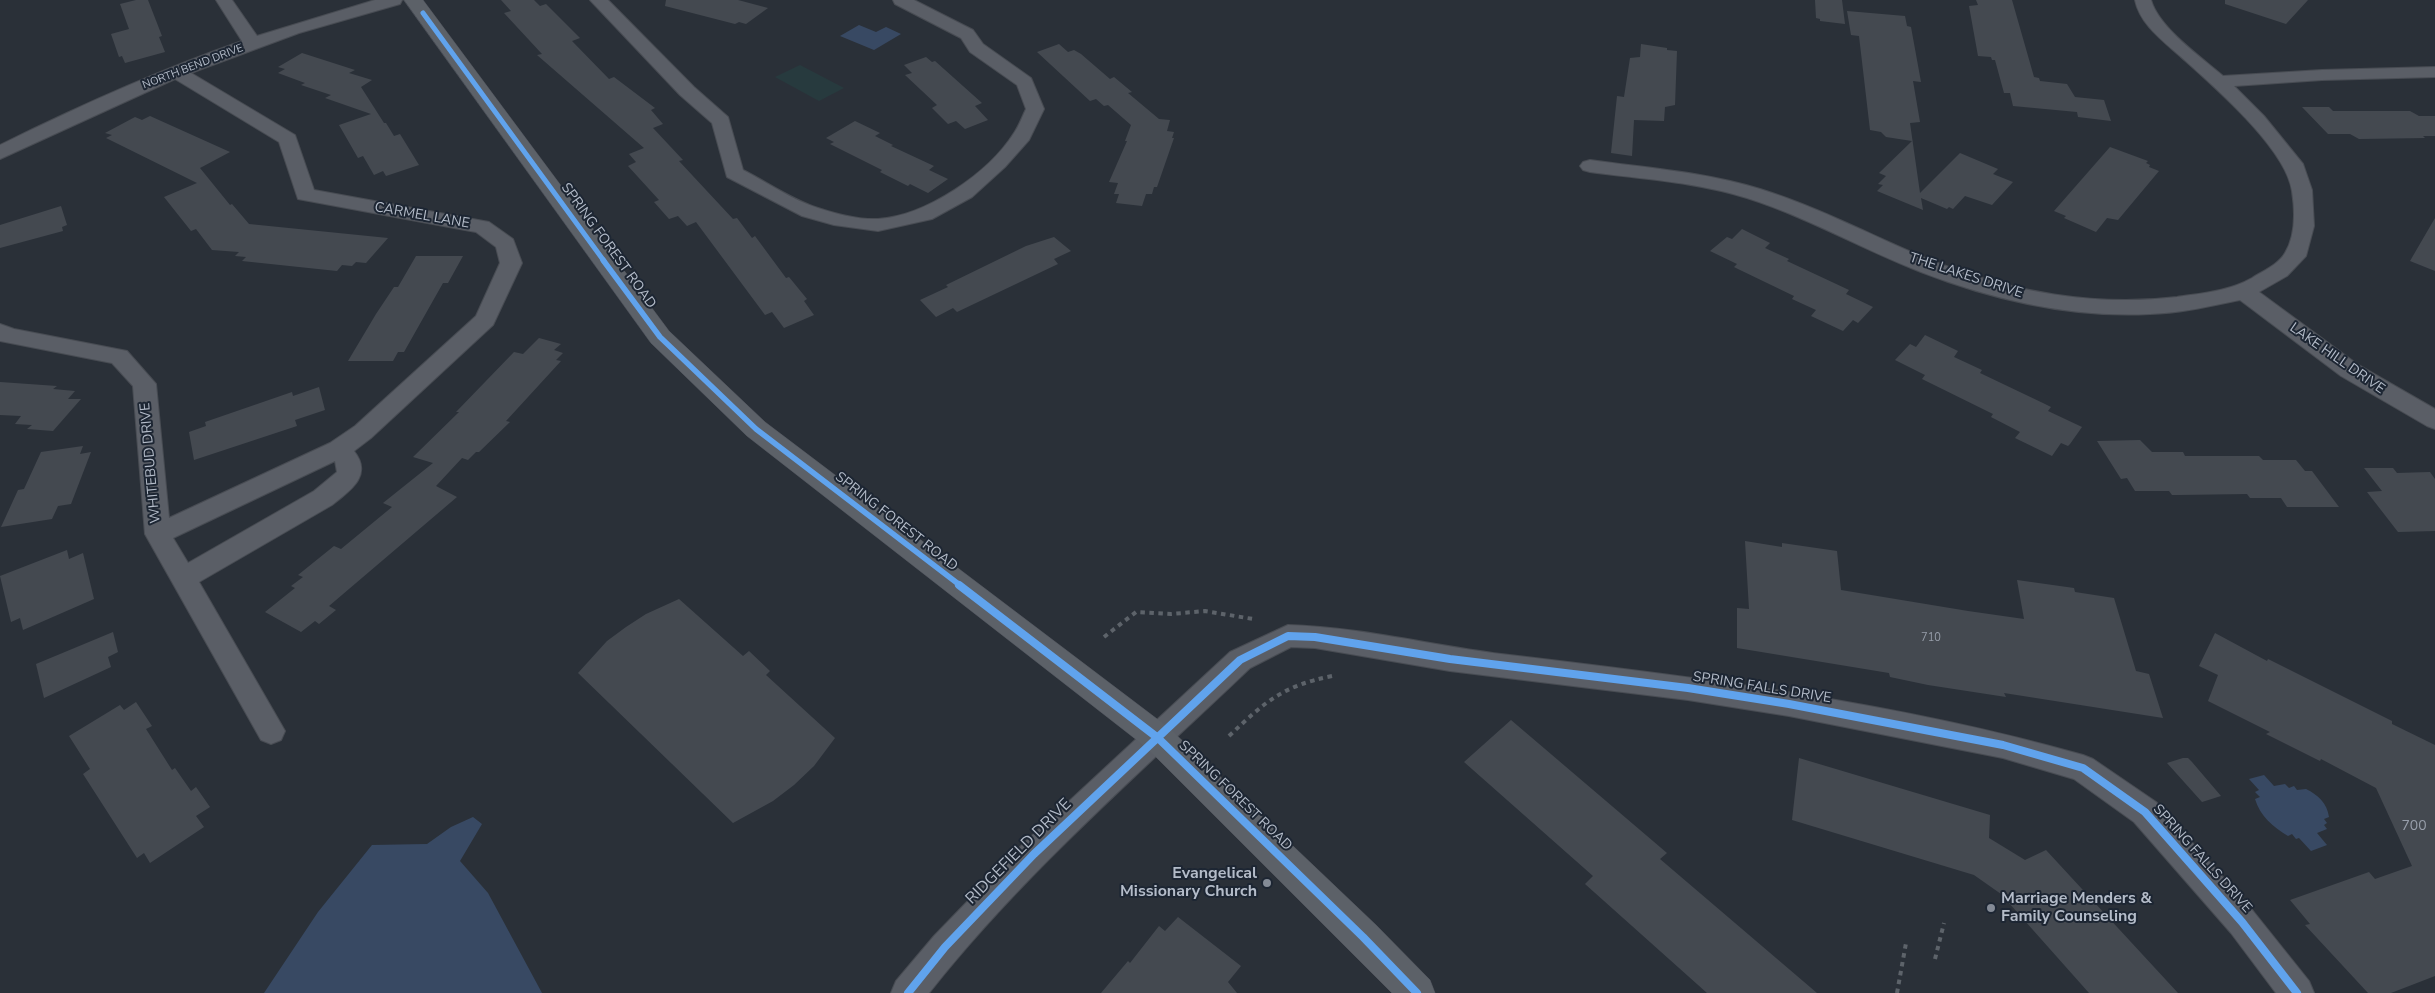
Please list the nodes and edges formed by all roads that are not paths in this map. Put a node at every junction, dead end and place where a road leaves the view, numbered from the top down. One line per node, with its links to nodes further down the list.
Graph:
1 (224, 0): 7 (street)
2 (394, 0): 7 (street, NORTH BEND DRIVE)
3 (413, 0): 20 (main road, SPRING FOREST ROAD)
4 (598, 0): 5 (street)
5 (901, 0)
6 (2143, 0): 10 (street, THE LAKES DRIVE)
7 (253, 44): 8 (street, NORTH BEND DRIVE)
8 (176, 72): 11 (street, NORTH BEND DRIVE); 16 (street, CARMEL LANE)
9 (2435, 72): 10 (street)
10 (2219, 82): 13 (street, THE LAKES DRIVE)
11 (0, 153)
12 (1590, 166): 13 (street, THE LAKES DRIVE)
13 (2244, 292): 15 (street, LAKE HILL DRIVE)
14 (0, 332): 17 (street, WHITEBUD DRIVE)
15 (2435, 420)
16 (339, 449): 17 (street, CARMEL LANE); 18 (street)
17 (158, 534): 18 (street, WHITEBUD DRIVE)
18 (183, 578): 19 (street, WHITEBUD DRIVE)
19 (271, 730)
20 (1158, 738): 21 (street, RIDGEFIELD DRIVE); 22 (main road, SPRING FOREST ROAD); 23 (street, SPRING FALLS DRIVE)
21 (908, 993)
22 (1417, 993)
23 (2297, 993)

